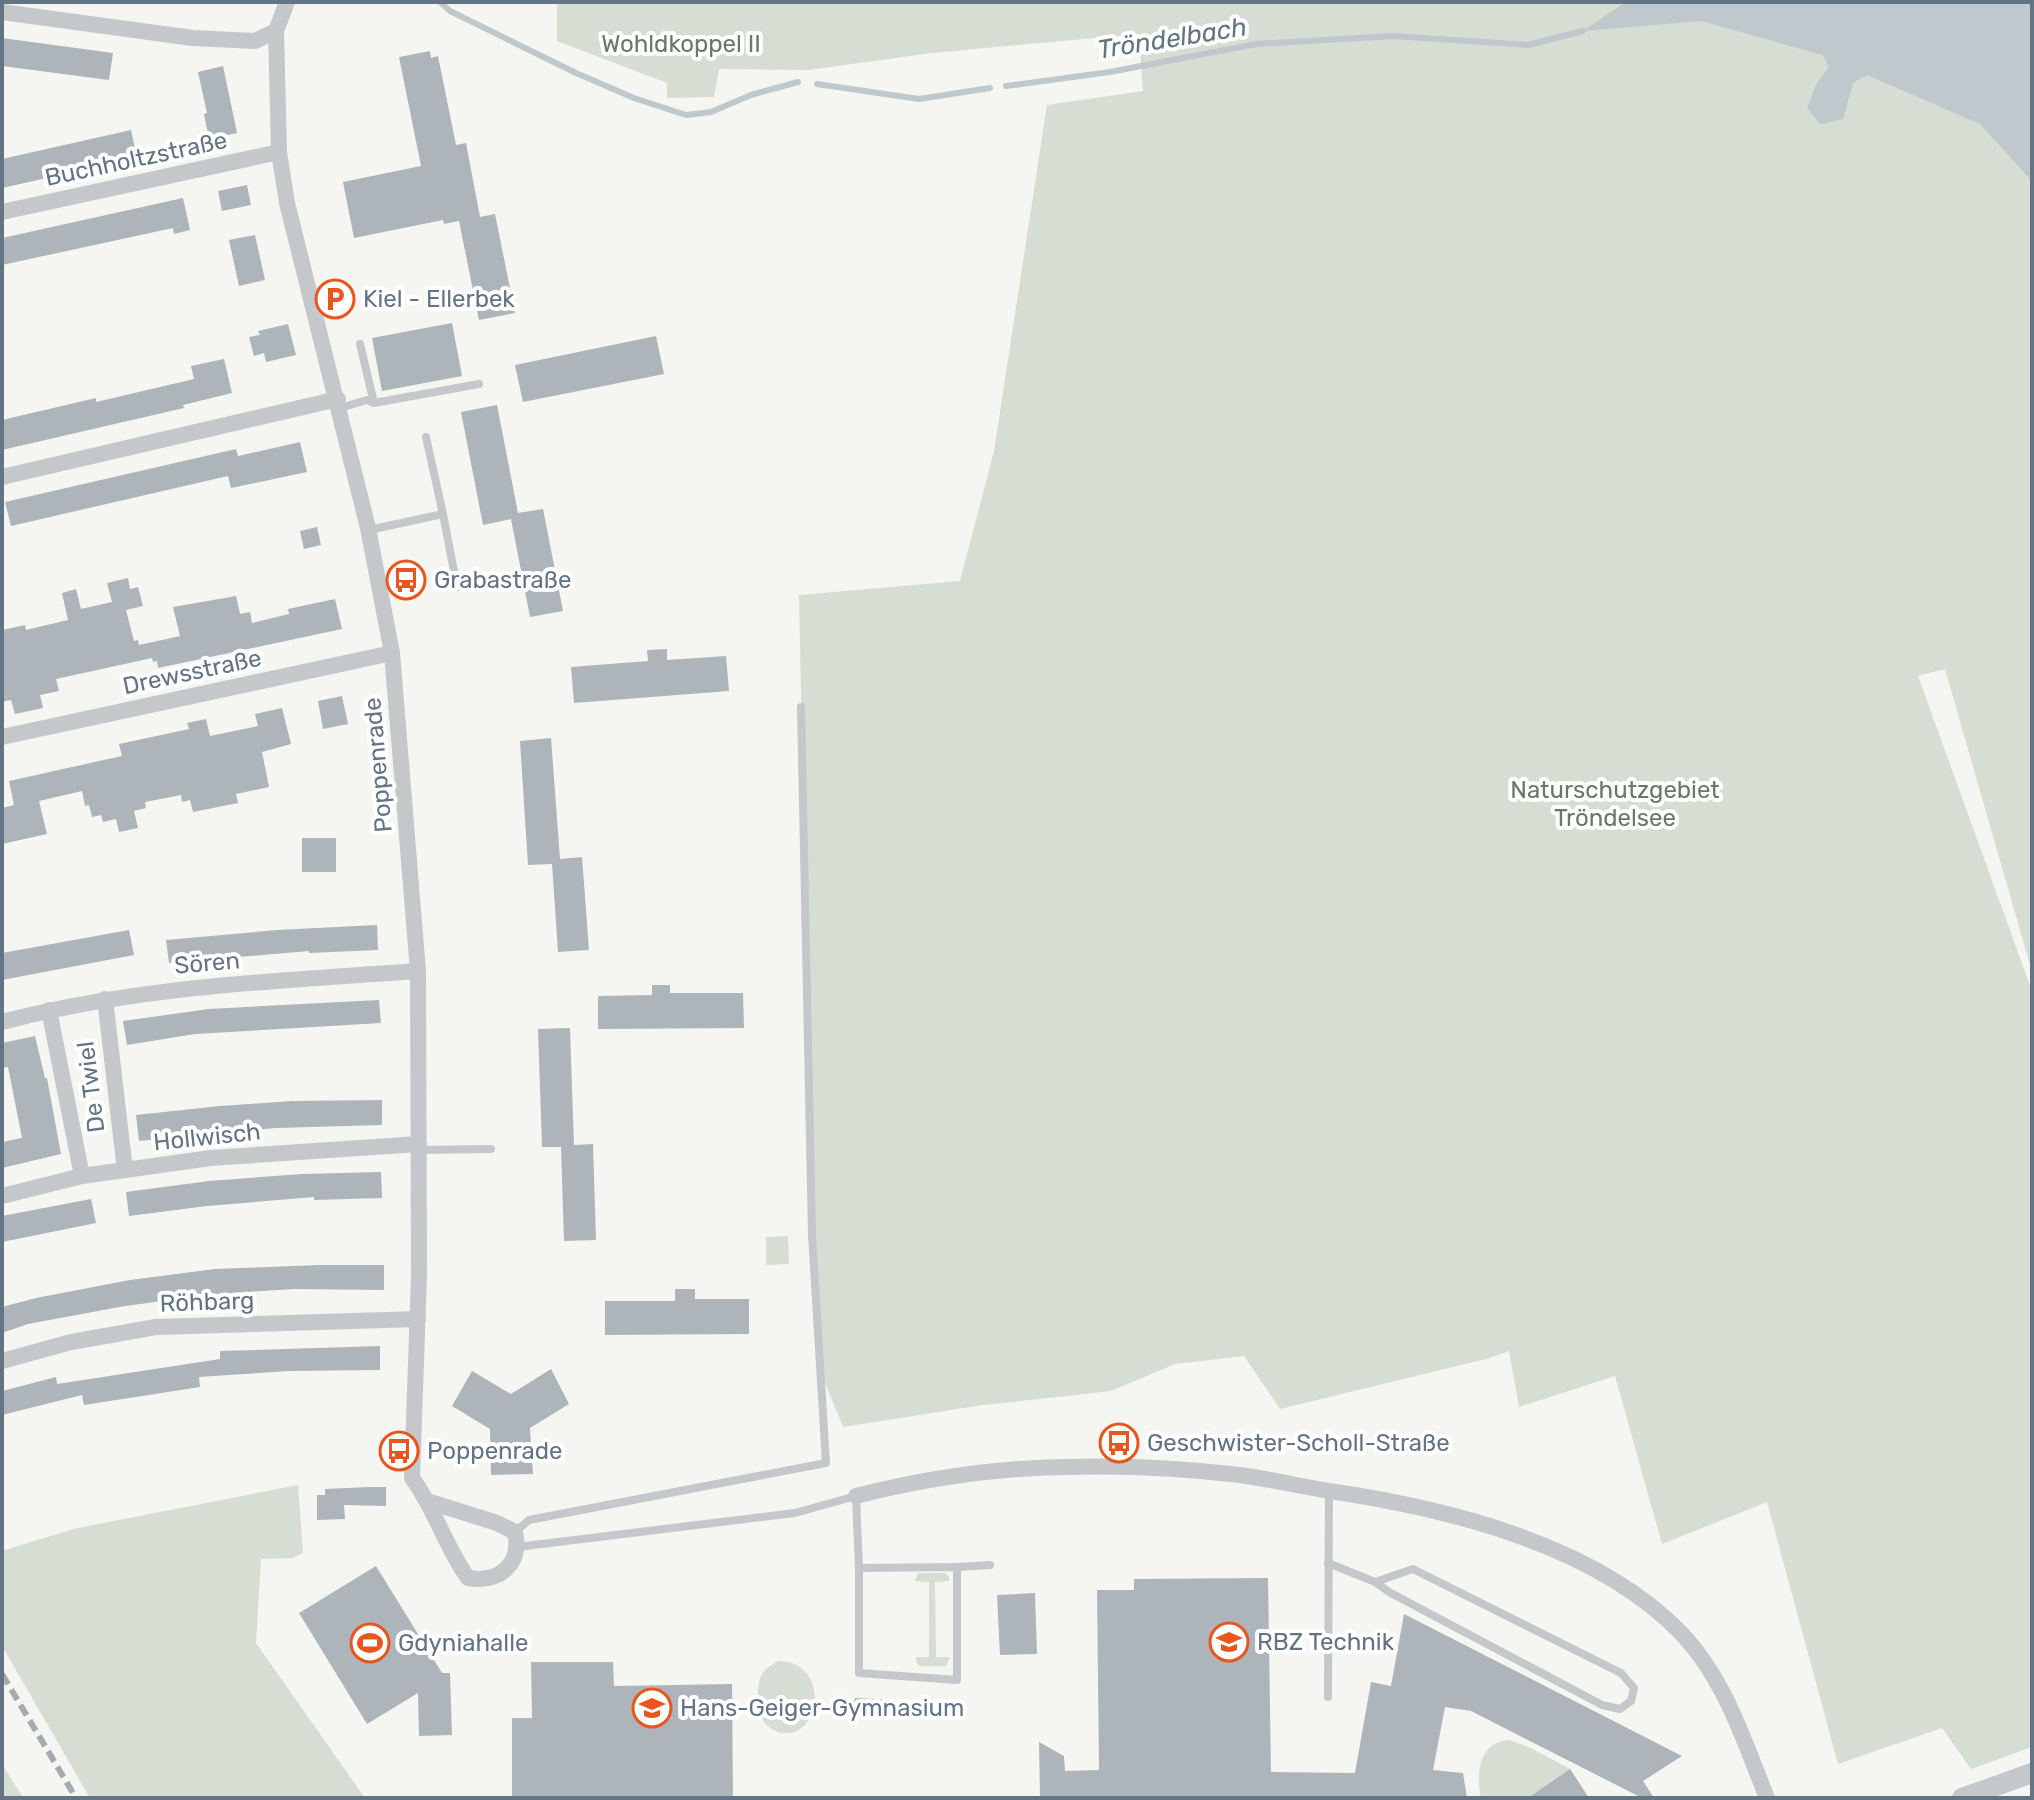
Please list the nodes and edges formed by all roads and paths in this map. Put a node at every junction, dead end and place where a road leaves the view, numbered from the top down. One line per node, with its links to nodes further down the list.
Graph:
1 (287, 2): 3 (street)
2 (2, 12): 3 (street)
3 (276, 31): 4 (street, Poppenrade)
4 (279, 152): 5 (street, Buchholtzstraße); 9 (street, Poppenrade)
5 (2, 212)
6 (360, 344): 8 (lane)
7 (479, 384): 8 (lane)
8 (374, 403): 9 (lane)
9 (339, 404): 11 (street); 13 (street, Poppenrade)
10 (426, 437): 12 (lane)
11 (2, 477)
12 (443, 514): 13 (lane); 14 (lane)
13 (369, 530): 15 (street, Poppenrade)
14 (496, 586)
15 (392, 653): 17 (street, Drewsstraße); 18 (street, Poppenrade)
16 (801, 707): 32 (lane)
17 (2, 737)
18 (418, 971): 19 (street, Sören); 22 (street, Poppenrade)
19 (105, 999): 20 (street, Sören); 24 (street, De Twiel)
20 (49, 1010): 21 (street, Sören); 25 (street, De Twiel)
21 (2, 1022)
22 (419, 1147): 23 (lane); 24 (street, Hollwisch); 27 (street, Poppenrade)
23 (491, 1149)
24 (125, 1170): 25 (street, Hollwisch)
25 (82, 1176): 26 (street, Hollwisch)
26 (2, 1196)
27 (418, 1319): 28 (street, Röhbarg); 31 (street, Poppenrade)
28 (2, 1361)
29 (1329, 1491): 30 (street); 33 (lane); 40 (street)
30 (856, 1496): 32 (lane); 36 (lane)
31 (430, 1502): 32 (street); 32 (street, Poppenrade)
32 (515, 1539)
33 (1328, 1563): 37 (lane); 38 (lane)
34 (990, 1565): 35 (lane)
35 (957, 1567): 36 (lane); 36 (lane)
36 (859, 1568)
37 (1375, 1582): 37 (lane)
38 (1328, 1697)
39 (2032, 1773): 41 (street)
40 (1767, 1798)
41 (1962, 1798)

